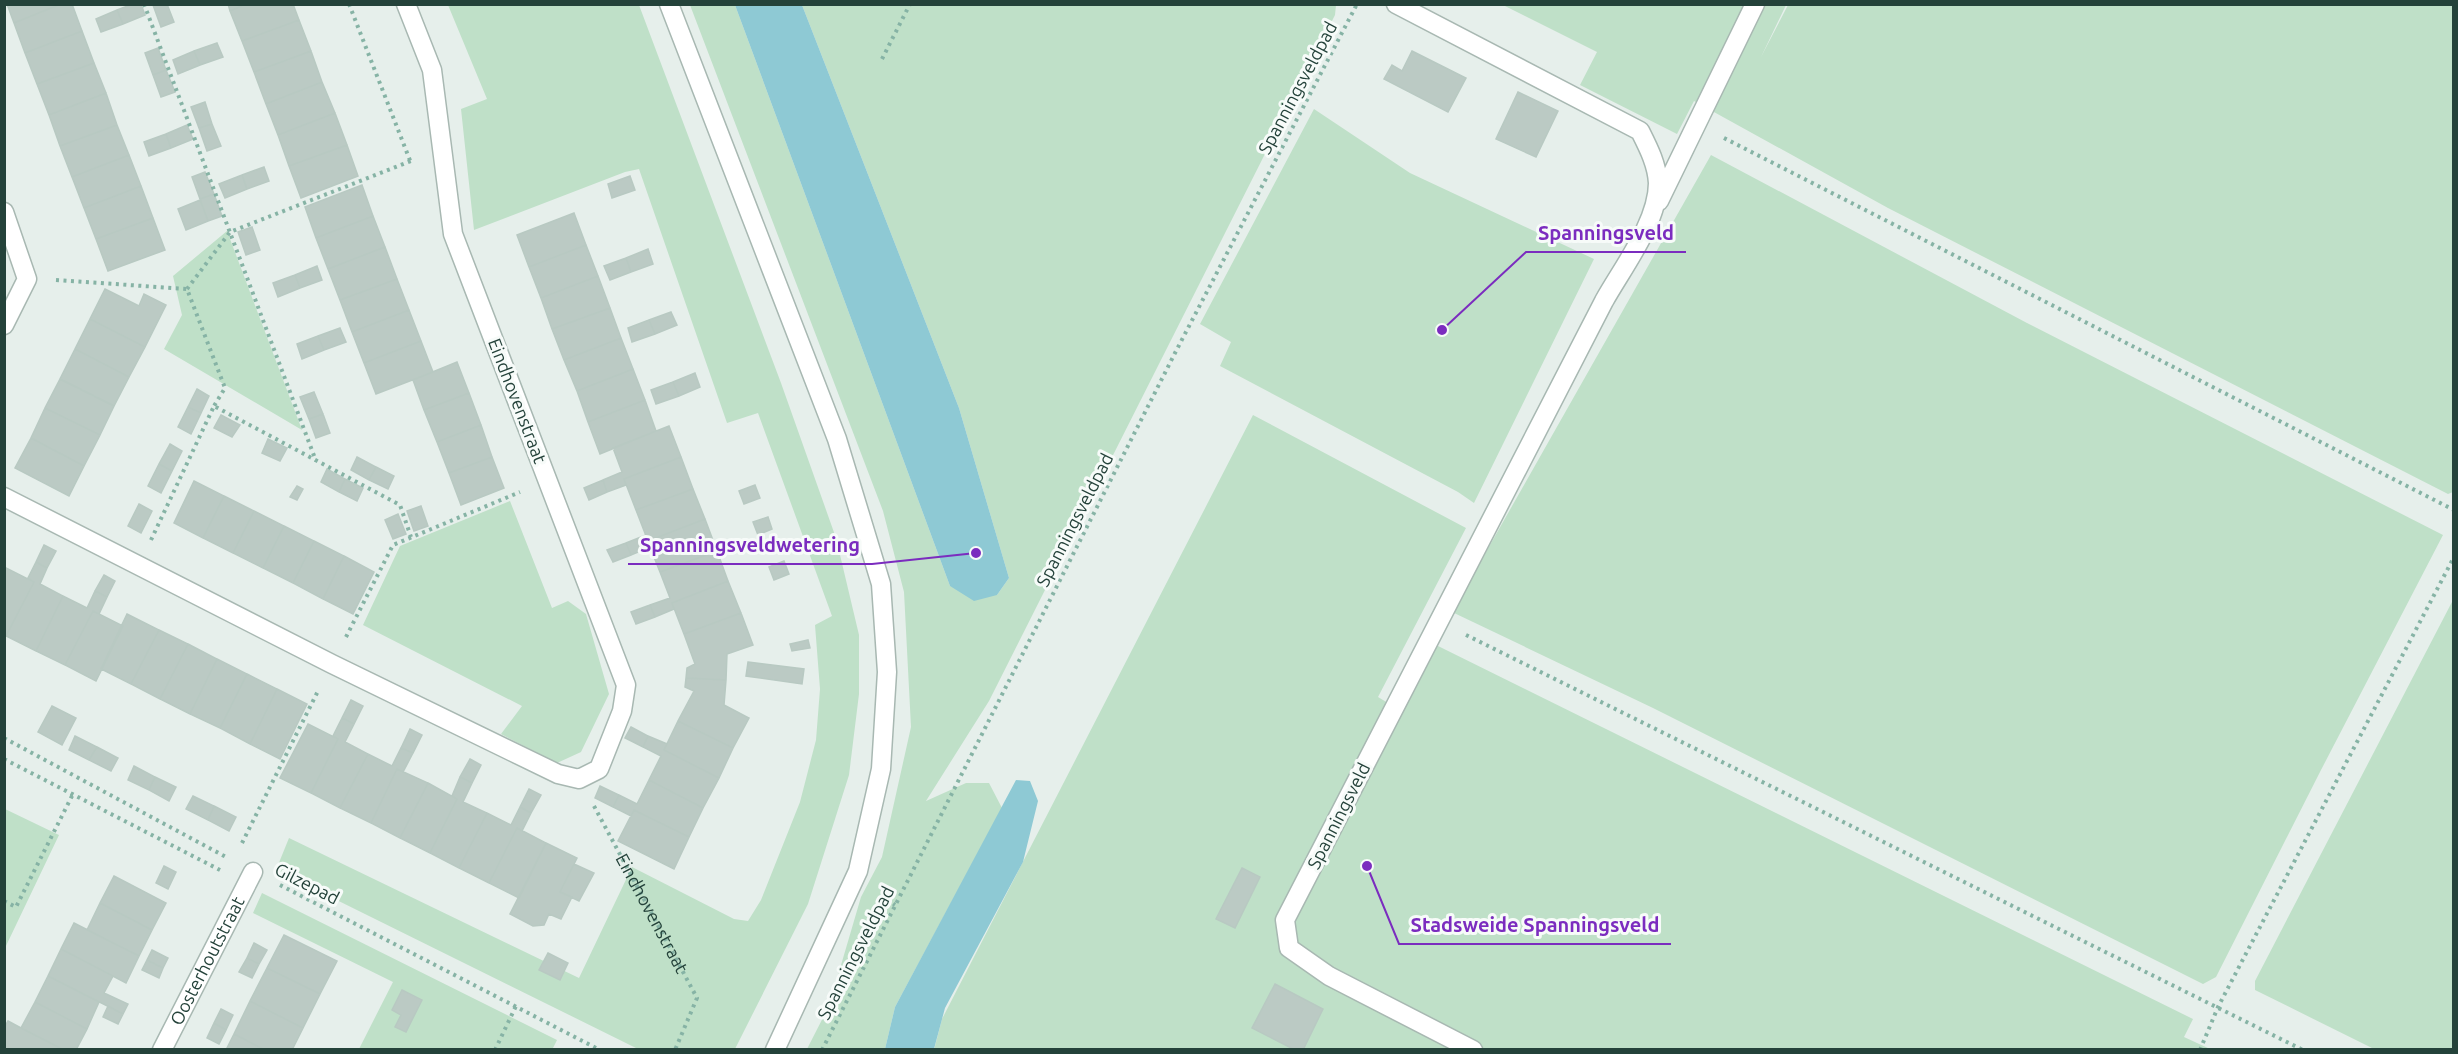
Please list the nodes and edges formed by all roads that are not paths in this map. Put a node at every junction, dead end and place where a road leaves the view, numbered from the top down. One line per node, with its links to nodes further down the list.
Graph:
1 (406, 4): 8 (street, Eindhovenstraat)
2 (669, 4): 11 (street)
3 (1396, 4): 6 (street, Spanningsveld)
4 (1755, 4): 6 (street, Spanningsveld)
5 (4, 212): 7 (street)
6 (1653, 214): 12 (street, Spanningsveld)
7 (4, 325)
8 (4, 497)
9 (250, 878): 10 (street, Oosterhoutstraat)
10 (162, 1050)
11 (776, 1050)
12 (1473, 1050)

